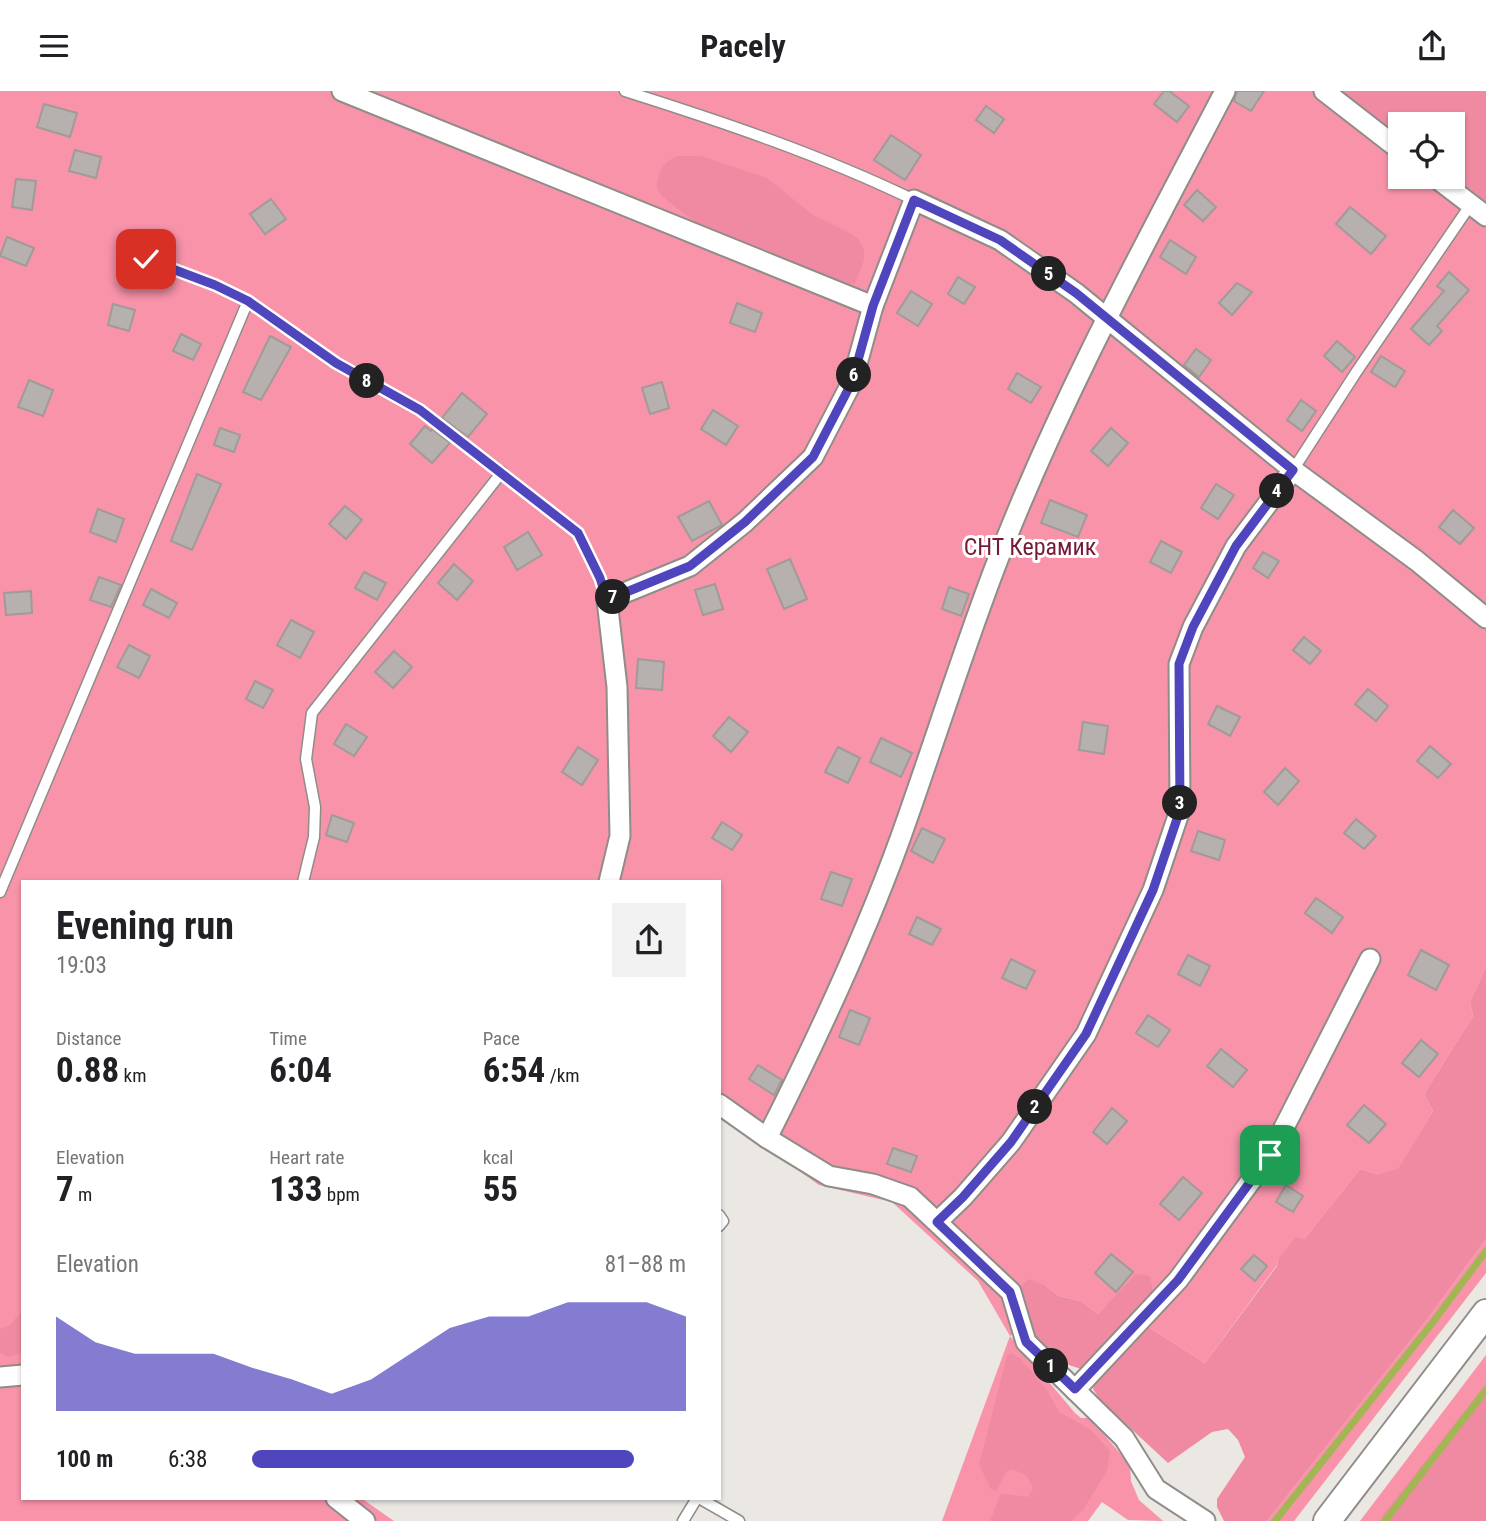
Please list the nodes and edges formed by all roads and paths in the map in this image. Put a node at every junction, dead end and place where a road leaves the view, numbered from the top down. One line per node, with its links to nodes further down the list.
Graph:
1 (342, 91): 11 (street)
2 (625, 91): 7 (lane)
3 (1225, 91): 12 (street)
4 (1324, 91): 5 (street)
5 (1388, 141)
6 (1451, 189): 8 (street)
7 (914, 200): 11 (street); 12 (street)
8 (1478, 210): 13 (lane)
9 (146, 259): 10 (lane)
10 (248, 301): 14 (lane); 19 (lane)
11 (873, 306): 15 (street)
12 (1107, 318): 13 (street); 22 (street)
13 (1293, 470): 16 (street); 23 (street)
14 (502, 472): 15 (lane); 17 (lane)
15 (607, 600): 18 (street)
16 (1486, 618)
17 (303, 880)
18 (609, 880)
19 (0, 892)
20 (1370, 959): 27 (street)
21 (721, 1105): 22 (street)
22 (767, 1138): 23 (street)
23 (937, 1222): 27 (street)
24 (1486, 1313): 35 (main road)
25 (21, 1375): 26 (street)
26 (0, 1377)
27 (1075, 1389): 31 (street)
28 (339, 1500): 32 (street)
29 (697, 1500): 33 (lane)
30 (702, 1500): 34 (lane)
31 (1194, 1519)
32 (365, 1521)
33 (683, 1521)
34 (739, 1521)
35 (1327, 1521)

